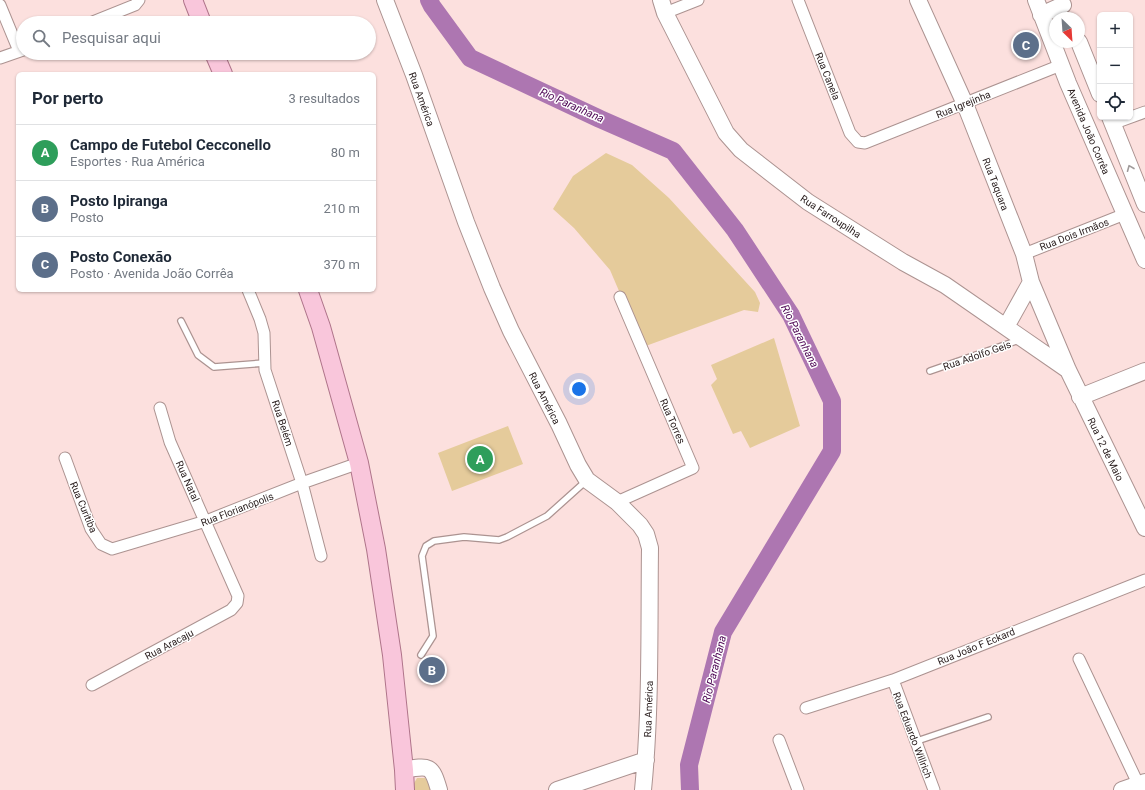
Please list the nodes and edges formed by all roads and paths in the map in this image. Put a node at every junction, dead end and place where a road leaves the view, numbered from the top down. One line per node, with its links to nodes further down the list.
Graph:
1 (139, 0): 11 (street)
2 (192, 0): 12 (main road)
3 (385, 0): 49 (street, Rua América)
4 (698, 0): 8 (street)
5 (798, 0): 27 (street, Rua Canela)
6 (918, 0): 23 (street, Rua Taquara)
7 (0, 5): 13 (street)
8 (663, 6): 39 (street, Rua Farroupilha)
9 (1039, 7): 10 (street); 18 (street, Avenida João Corrêa)
10 (1064, 8)
11 (108, 16)
12 (199, 16)
13 (16, 39)
14 (1081, 48): 20 (street)
15 (16, 52): 16 (street)
16 (0, 58)
17 (217, 60): 19 (main road)
18 (1061, 65): 21 (street, Avenida João Corrêa); 23 (street, Rua Igrejinha)
19 (222, 72)
20 (1091, 73): 21 (street); 22 (street)
21 (1068, 83): 29 (street, Avenida João Corrêa)
22 (1097, 87)
23 (965, 104): 27 (street, Rua Igrejinha); 30 (street, Rua Taquara)
24 (1145, 112): 25 (street)
25 (1133, 115)
26 (1111, 120): 28 (street, one-way to 26)
27 (865, 142)
28 (1143, 198): 29 (street)
29 (1122, 208): 30 (street, Rua Dois Irmãos); 31 (street, Avenida João Corrêa)
30 (1024, 254): 32 (street, Rua Taquara)
31 (1145, 260)
32 (1031, 282): 36 (street, Rua Taquara); 37 (street)
33 (249, 292): 41 (street, Rua Belém)
34 (309, 292): 48 (main road)
35 (620, 297): 51 (street, Rua Torres)
36 (1041, 305): 37 (street); 42 (street, Rua Taquara)
37 (1017, 307): 39 (street)
38 (181, 321): 41 (lane)
39 (1006, 327): 40 (street, Rua Farroupilha)
40 (1024, 339): 42 (street, Rua Farroupilha); 43 (lane, Rua Adolfo Geis)
41 (265, 363): 50 (street, Rua Belém)
42 (1068, 370): 45 (street, Rua 12 de Maio)
43 (930, 371)
44 (1145, 371): 45 (street)
45 (1080, 397): 53 (street, Rua 12 de Maio)
46 (160, 408): 52 (street, Rua Natal)
47 (65, 458): 54 (street, Rua Curitiba)
48 (359, 463): 50 (street, Rua Florianópolis); 67 (main road)
49 (587, 480): 51 (street, Rua América); 58 (lane)
50 (302, 483): 52 (street, Rua Florianópolis); 55 (street, Rua Belém)
51 (617, 502): 66 (street, Rua América)
52 (206, 521): 54 (street, Rua Florianópolis); 57 (street, Rua Natal)
53 (1145, 528)
54 (112, 549)
55 (321, 556)
56 (1145, 580): 60 (street, Rua João F Eckard)
57 (238, 596): 61 (street, Rua Aracaju)
58 (421, 655)
59 (1080, 658): 68 (street)
60 (893, 680): 62 (street, Rua João F Eckard); 65 (street, Rua Eduardo Willrich)
61 (92, 685)
62 (806, 708)
63 (988, 717): 65 (lane)
64 (780, 740): 73 (street)
65 (917, 741): 74 (street, Rua Eduardo Willrich)
66 (646, 760): 71 (street); 72 (street, Rua América)
67 (404, 770): 69 (main road); 70 (street)
68 (1141, 785): 75 (street)
69 (405, 790)
70 (439, 790)
71 (557, 790)
72 (644, 790)
73 (798, 790)
74 (934, 790)
75 (1122, 790)

